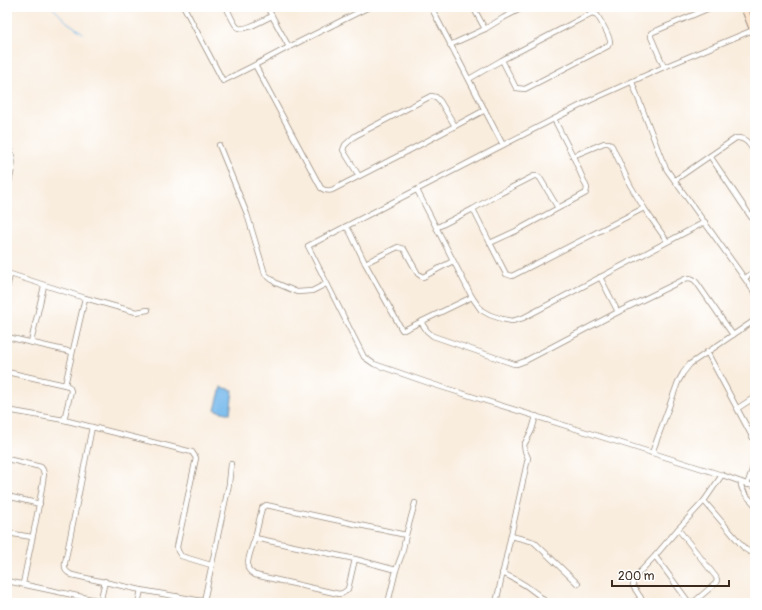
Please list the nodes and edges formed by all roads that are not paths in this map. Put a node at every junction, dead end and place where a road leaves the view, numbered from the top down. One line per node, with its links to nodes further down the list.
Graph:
1 (184, 7): 16 (street)
2 (226, 7): 10 (street)
3 (268, 7): 10 (street)
4 (368, 7): 14 (street)
5 (431, 7): 13 (street)
6 (473, 7): 11 (street)
7 (524, 7): 11 (street)
8 (712, 7): 17 (street)
9 (744, 7): 12 (street)
10 (272, 16): 14 (street)
11 (485, 29): 13 (street)
12 (754, 33): 17 (street)
13 (450, 45): 18 (street)
14 (289, 47): 16 (street)
15 (502, 60): 15 (street); 18 (street)
16 (255, 65): 29 (street)
17 (664, 67): 19 (street)
18 (469, 79): 20 (street)
19 (632, 82): 21 (street); 30 (street)
20 (485, 110): 22 (street); 24 (street)
21 (554, 119): 24 (street); 27 (street)
22 (455, 126): 29 (street); 29 (street)
23 (219, 145): 48 (street)
24 (503, 145): 32 (street)
25 (7, 146): 31 (street)
26 (755, 153): 28 (street)
27 (573, 156): 33 (street); 34 (street)
28 (710, 156): 30 (street); 36 (street)
29 (358, 176)
30 (675, 180): 37 (street)
31 (7, 190)
32 (417, 190): 38 (street); 39 (street)
33 (558, 208): 35 (street); 41 (street)
34 (644, 208): 40 (street); 41 (street)
35 (473, 209): 39 (street); 41 (street)
36 (755, 220)
37 (705, 222): 40 (street); 47 (street)
38 (345, 227): 43 (street); 48 (street)
39 (436, 228): 42 (street)
40 (667, 241): 46 (street)
41 (490, 243)
42 (453, 261): 43 (street); 52 (street)
43 (365, 263): 57 (street)
44 (755, 271): 47 (street)
45 (9, 274): 49 (street); 50 (street)
46 (600, 277): 52 (street); 55 (street)
47 (745, 278): 51 (street)
48 (326, 284): 68 (street)
49 (44, 286): 53 (street); 60 (street)
50 (7, 288)
51 (755, 293)
52 (472, 297): 57 (street)
53 (85, 298): 54 (street); 61 (street)
54 (148, 310)
55 (618, 312): 57 (street); 58 (street)
56 (755, 320): 58 (street)
57 (421, 322)
58 (733, 334): 62 (street)
59 (7, 337): 60 (street)
60 (30, 342): 61 (street)
61 (72, 352): 64 (street)
62 (707, 352): 66 (street); 72 (street)
63 (7, 372): 64 (street)
64 (65, 385): 69 (street)
65 (755, 397): 66 (street)
66 (738, 408): 71 (street)
67 (7, 410): 69 (street)
68 (536, 416): 72 (street); 88 (street)
69 (64, 420): 70 (street)
70 (92, 427): 94 (street); 98 (street)
71 (755, 442)
72 (652, 453): 76 (street)
73 (7, 459): 83 (street)
74 (755, 461): 78 (street)
75 (231, 464): 94 (street)
76 (722, 476): 77 (street); 81 (street)
77 (741, 482): 78 (street); 84 (street)
78 (747, 485): 79 (street)
79 (755, 488)
80 (7, 496): 83 (street)
81 (704, 502): 85 (street); 91 (street)
82 (414, 503): 87 (street)
83 (40, 504): 89 (street)
84 (755, 505)
85 (678, 529): 92 (street); 92 (street)
86 (7, 533): 89 (street)
87 (406, 535): 90 (street); 95 (street)
88 (511, 536): 96 (street); 100 (street)
89 (32, 537): 99 (street)
90 (255, 538): 93 (street); 93 (street)
91 (755, 550)
92 (655, 556): 103 (street)
93 (355, 559): 95 (street)
94 (211, 566): 104 (street)
95 (396, 570): 109 (street)
96 (502, 573): 110 (street); 111 (street)
97 (7, 580): 99 (street)
98 (105, 582): 101 (street); 105 (street)
99 (23, 584): 105 (street)
100 (578, 584)
101 (141, 590): 102 (street); 106 (street)
102 (176, 596): 104 (street); 107 (street)
103 (641, 598): 112 (street); 113 (street)
104 (204, 601): 108 (street)
105 (101, 602)
106 (138, 603)
107 (174, 603)
108 (213, 603)
109 (388, 603)
110 (496, 603)
111 (546, 603)
112 (634, 603)
113 (644, 603)

